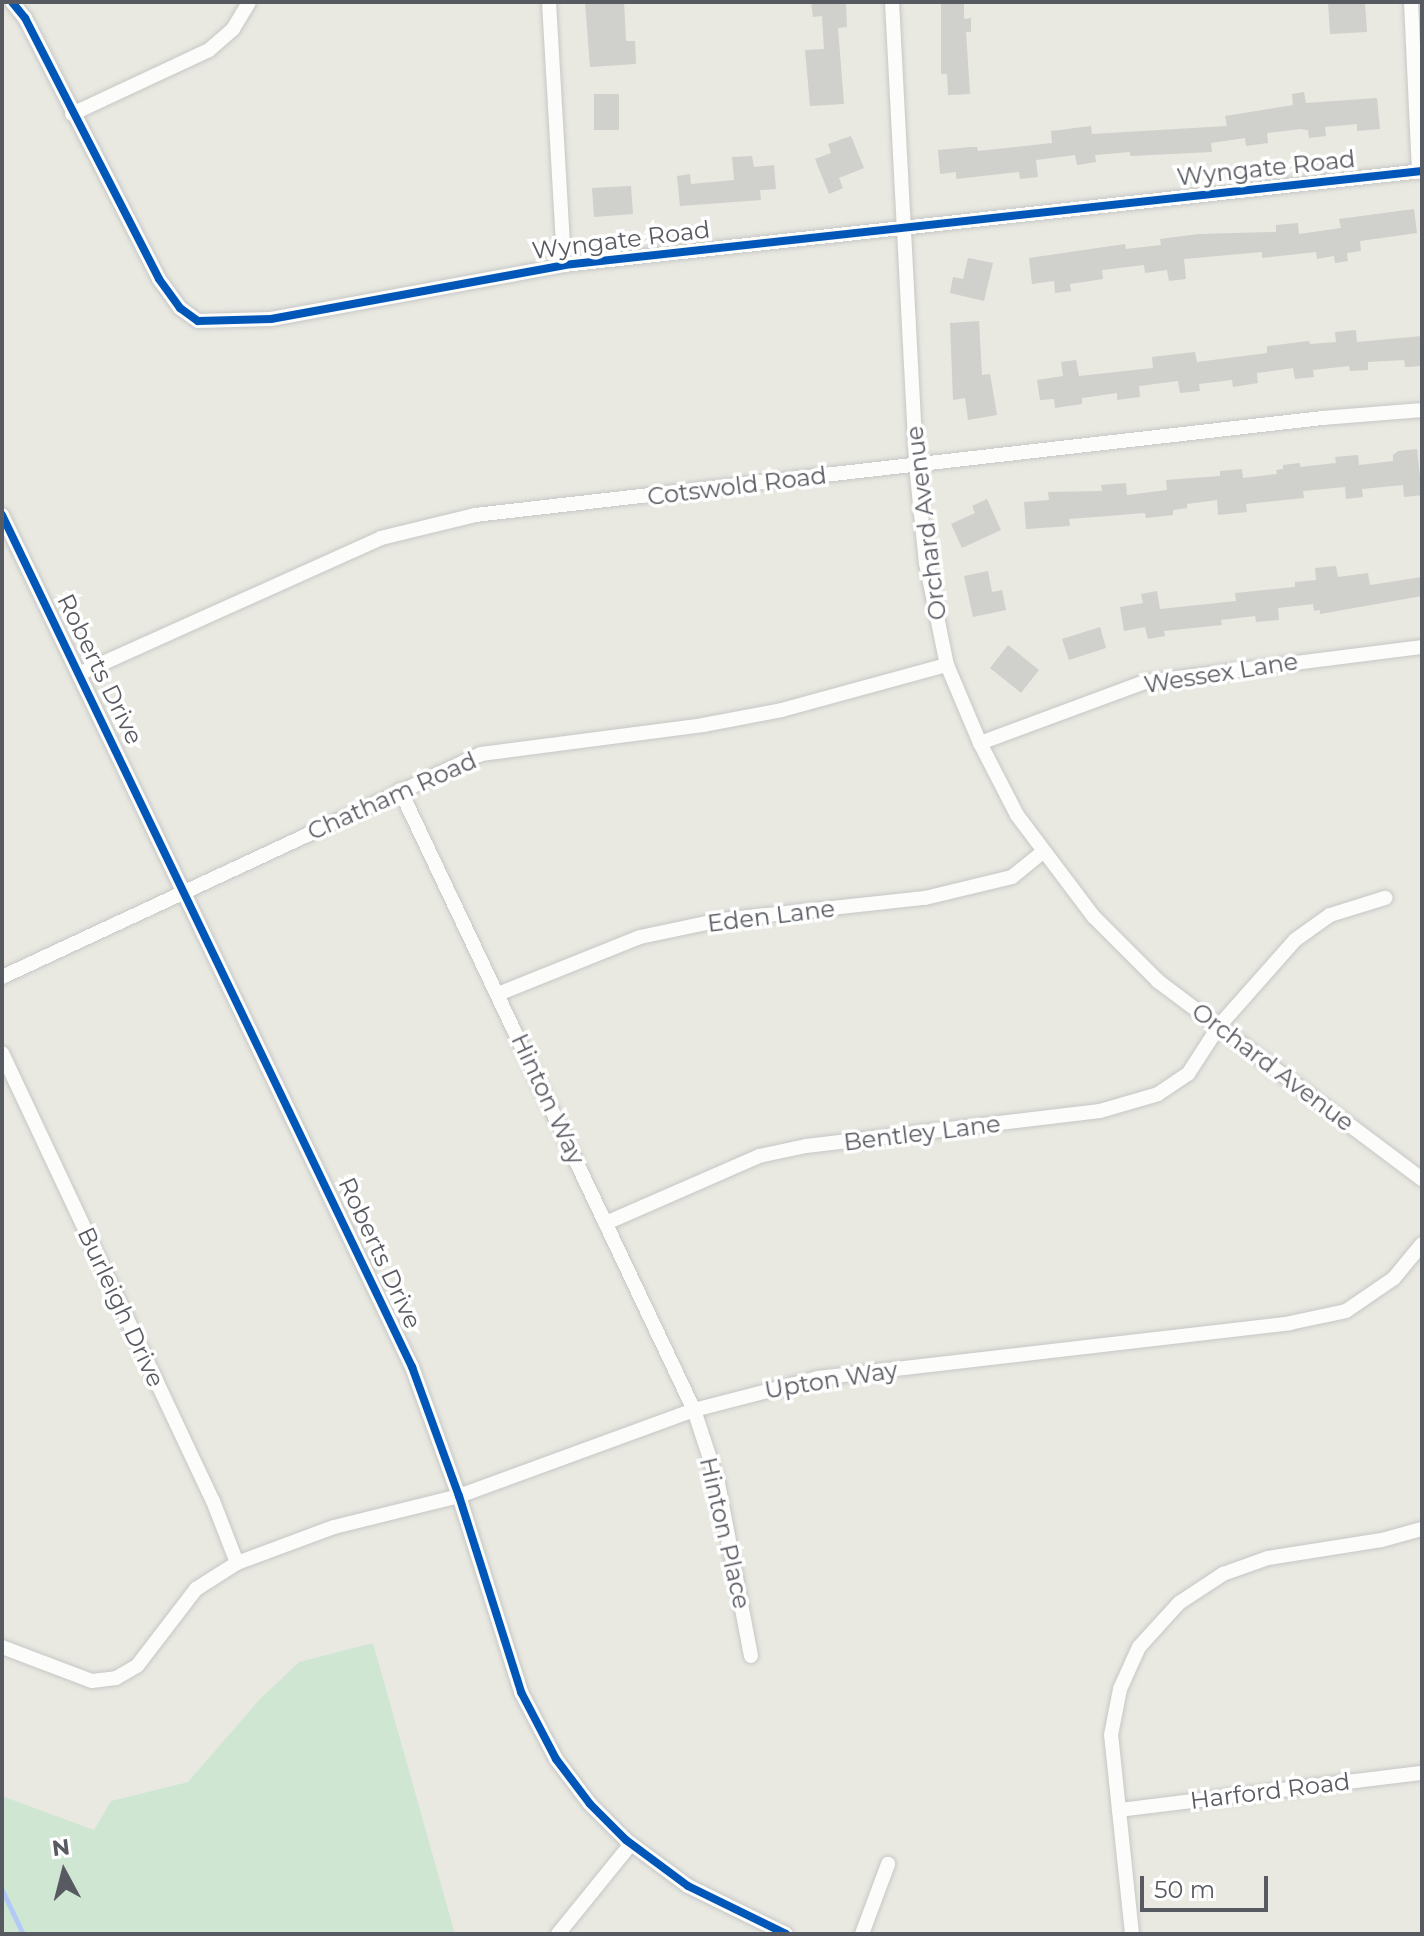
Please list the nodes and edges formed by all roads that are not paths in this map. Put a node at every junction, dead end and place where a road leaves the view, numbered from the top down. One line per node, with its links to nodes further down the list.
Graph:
1 (12, 2): 6 (street, Wyngate Road)
2 (249, 2): 6 (street)
3 (549, 2): 9 (street)
4 (892, 2): 8 (street, Orchard Avenue)
5 (1411, 2): 7 (street)
6 (72, 114): 9 (street, Wyngate Road)
7 (1420, 172): 8 (street, Wyngate Road)
8 (904, 228): 9 (street, Wyngate Road); 11 (street, Orchard Avenue)
9 (564, 265)
10 (1422, 410): 11 (street, Cotswold Road)
11 (916, 465): 14 (street, Orchard Avenue); 15 (street, Cotswold Road)
12 (2, 515): 15 (street, Roberts Drive)
13 (1422, 647): 16 (street, Wessex Lane)
14 (947, 665): 16 (street, Orchard Avenue); 17 (street, Chatham Road)
15 (81, 673): 19 (street, Roberts Drive)
16 (980, 743): 18 (street, Orchard Avenue)
17 (400, 790): 19 (street, Chatham Road); 22 (street, Hinton Way)
18 (1044, 851): 22 (street, Eden Lane); 23 (street, Orchard Avenue)
19 (183, 893): 21 (street, Chatham Road); 29 (street, Roberts Drive)
20 (1385, 898): 23 (street, Bentley Lane)
21 (2, 977)
22 (498, 994): 26 (street, Hinton Way)
23 (1219, 1026): 25 (street, Orchard Avenue); 26 (street, Bentley Lane)
24 (2, 1053): 31 (street, Burleigh Drive)
25 (1422, 1179)
26 (606, 1223): 28 (street, Hinton Way)
27 (1422, 1244): 28 (street, Upton Way)
28 (694, 1410): 29 (street, Upton Way); 33 (street, Hinton Place)
29 (459, 1496): 31 (street, Upton Way); 36 (street, Roberts Drive)
30 (1422, 1529): 35 (street)
31 (237, 1563): 32 (street, Upton Way)
32 (2, 1647)
33 (751, 1656)
34 (1422, 1773): 35 (street, Harford Road)
35 (1119, 1810): 41 (street)
36 (631, 1844): 38 (street); 39 (street, Roberts Drive)
37 (888, 1864): 40 (street)
38 (558, 1934)
39 (786, 1934)
40 (862, 1934)
41 (1132, 1934)

